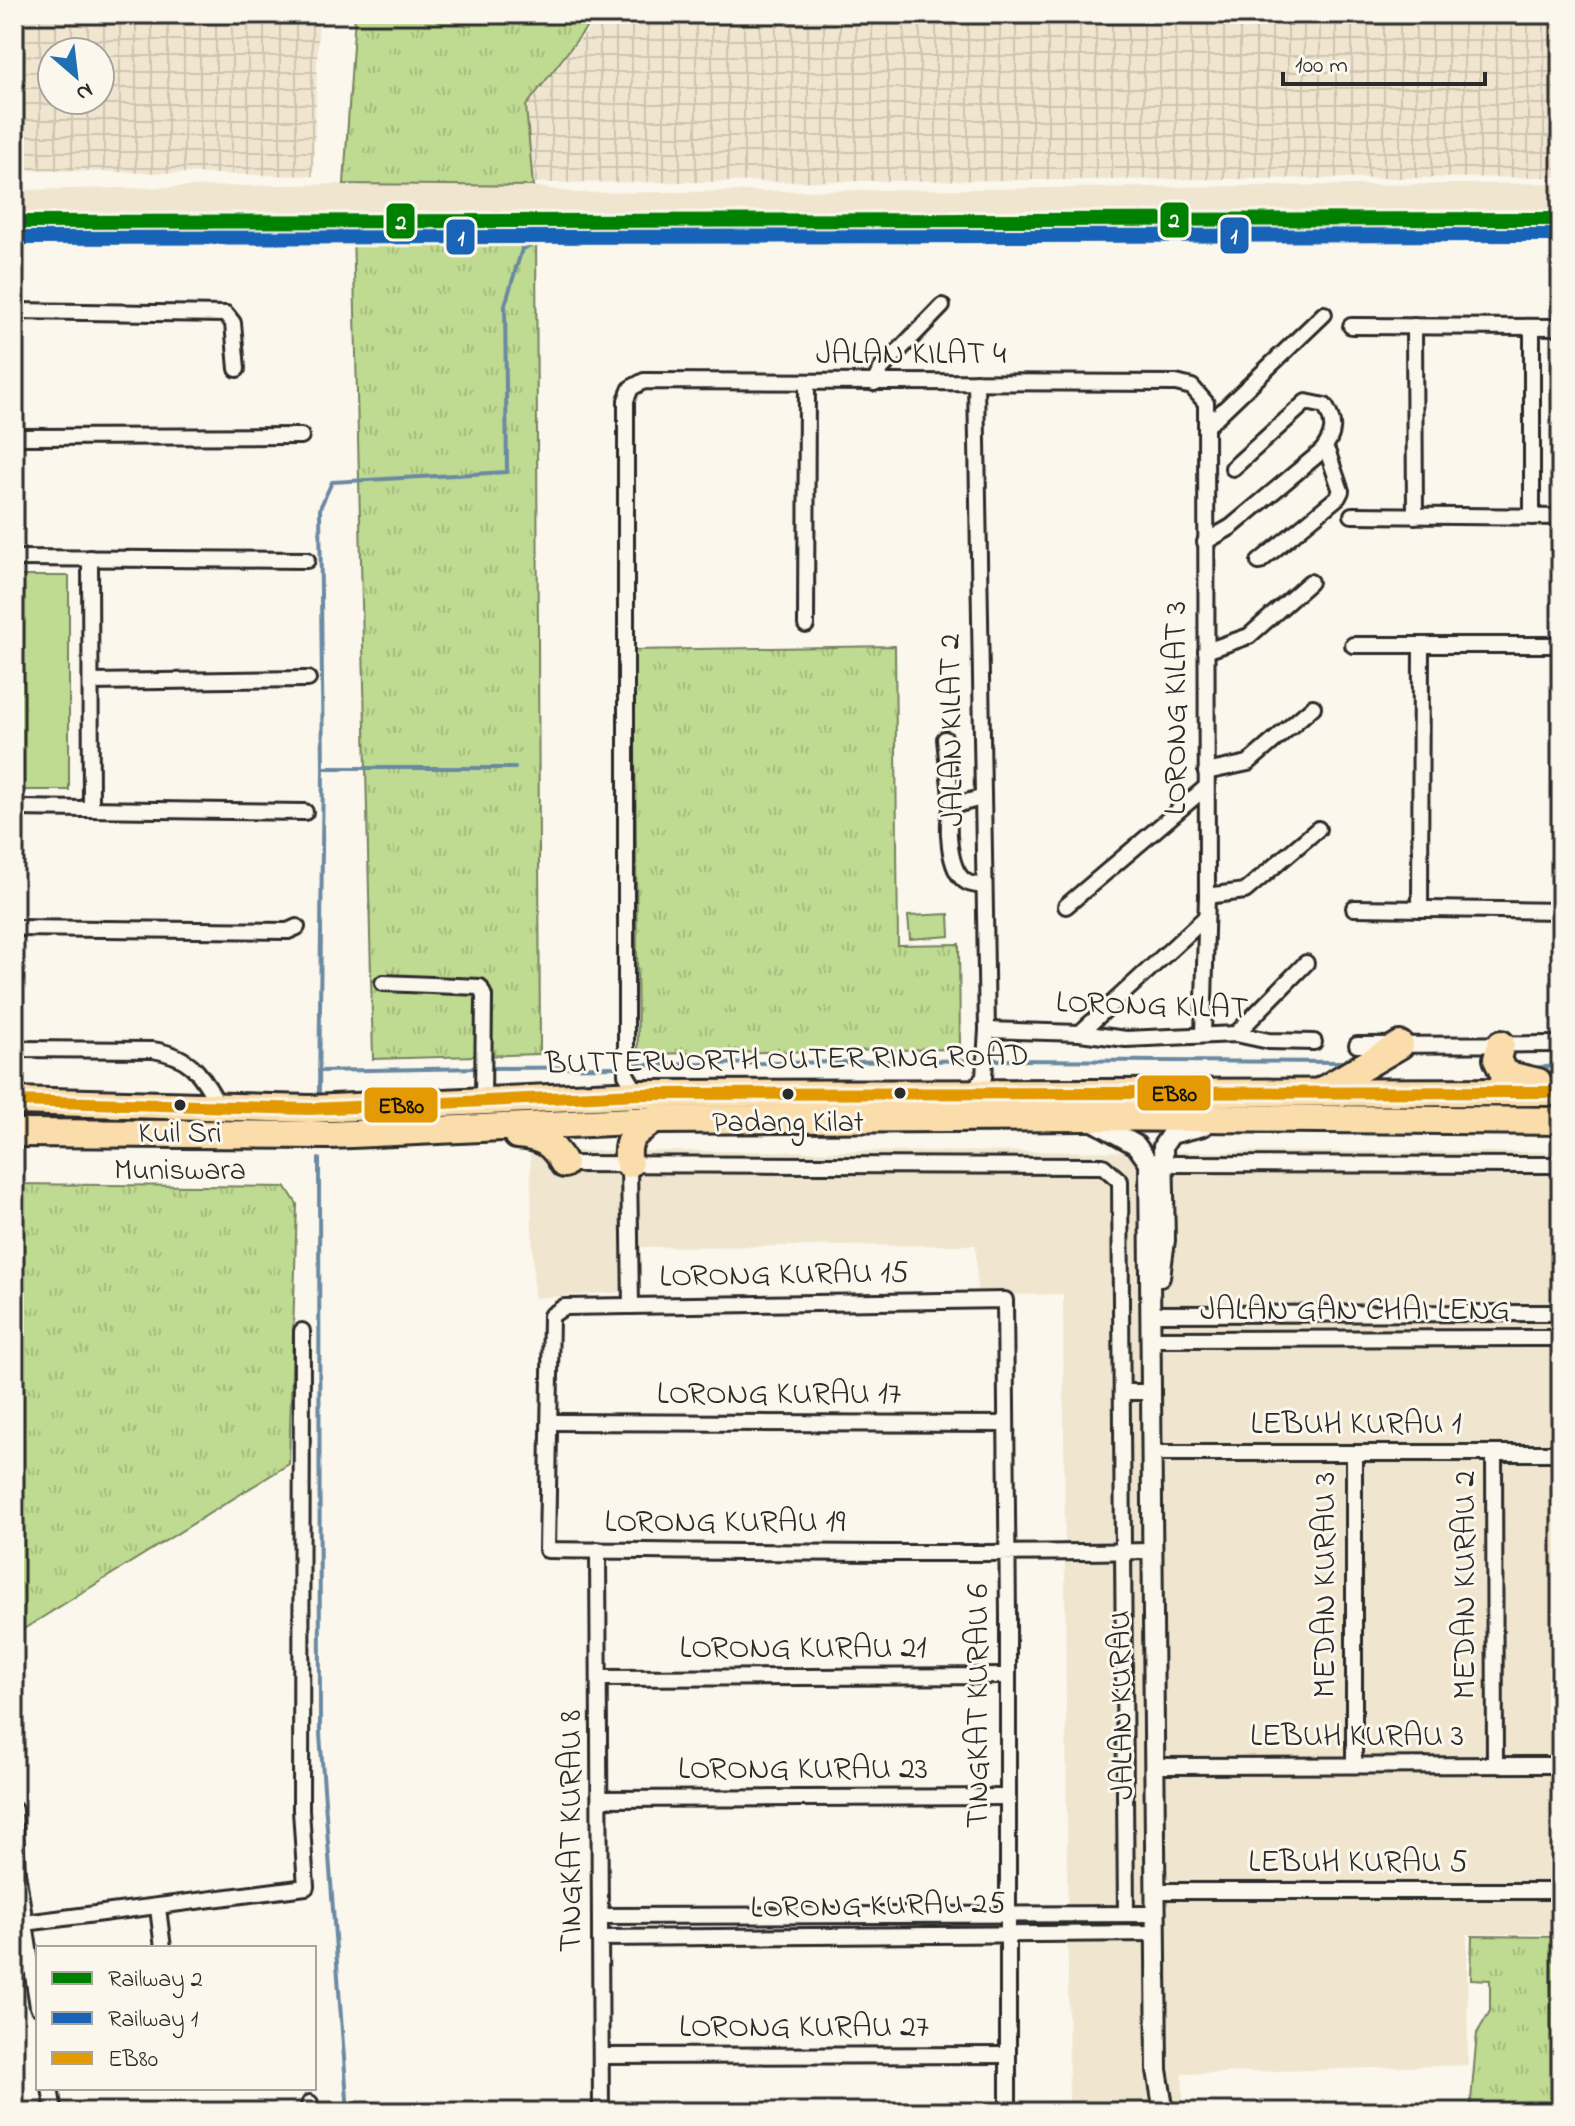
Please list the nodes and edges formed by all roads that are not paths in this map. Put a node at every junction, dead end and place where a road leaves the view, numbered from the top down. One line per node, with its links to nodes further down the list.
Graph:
1 (942, 306): 11 (street)
2 (14, 311): 8 (street)
3 (1324, 314): 13 (street)
4 (1351, 326): 5 (street)
5 (1414, 326): 6 (street); 19 (street)
6 (1532, 327): 7 (street); 20 (street)
7 (1561, 327)
8 (237, 369)
9 (976, 382): 11 (street, JALAN KILAT 4); 12 (street, JALAN KILAT 4); 39 (street, JALAN KILAT 2)
10 (807, 383): 11 (street, JALAN KILAT 4); 28 (street); 66 (street, JALAN KILAT 4)
11 (874, 383)
12 (1192, 387): 13 (street, LORONG KILAT 3)
13 (1206, 427): 22 (street, LORONG KILAT 3)
14 (301, 436): 15 (street)
15 (14, 437)
16 (1322, 451): 17 (street); 22 (street); 26 (street)
17 (1233, 468)
18 (1352, 515): 19 (street)
19 (1415, 516): 20 (street)
20 (1532, 517): 21 (street)
21 (1561, 517)
22 (1205, 542): 32 (street, LORONG KILAT 3)
23 (14, 558): 24 (street)
24 (90, 558): 25 (street); 34 (street)
25 (307, 560)
26 (1259, 562)
27 (1310, 582): 32 (street)
28 (806, 625)
29 (1353, 645): 30 (street)
30 (1421, 645): 31 (street); 49 (street)
31 (1561, 645)
32 (1206, 651): 37 (street, LORONG KILAT 3)
33 (308, 679): 34 (street)
34 (91, 682): 42 (street)
35 (1313, 707): 37 (street)
36 (945, 739): 40 (street)
37 (1206, 772): 38 (street, LORONG KILAT 3)
38 (1205, 788): 46 (street, LORONG KILAT 3); 47 (street)
39 (981, 798): 40 (street); 45 (street, JALAN KILAT 2)
40 (952, 806): 45 (street)
41 (14, 808): 42 (street)
42 (91, 809): 43 (street)
43 (305, 812)
44 (1318, 829): 46 (street)
45 (984, 886): 56 (street, JALAN KILAT 2)
46 (1207, 896): 51 (street, LORONG KILAT 3)
47 (1066, 906)
48 (1354, 908): 49 (street)
49 (1420, 909): 50 (street)
50 (1561, 911)
51 (1206, 917): 57 (street); 59 (street, LORONG KILAT 3)
52 (297, 927): 53 (street)
53 (14, 928)
54 (1306, 963): 58 (street)
55 (383, 983): 71 (street)
56 (987, 1030): 57 (street, LORONG KILAT); 67 (street, JALAN KILAT 2)
57 (1080, 1033): 59 (street, LORONG KILAT)
58 (1236, 1034): 59 (street, LORONG KILAT); 60 (street, LORONG KILAT)
59 (1203, 1035)
60 (1314, 1042)
61 (1501, 1044): 62 (street); 64 (street); 68 (highway)
62 (1561, 1044)
63 (1357, 1045): 64 (street)
64 (1400, 1045): 69 (highway)
65 (14, 1049): 72 (street)
66 (630, 1072): 67 (highway, BUTTERWORTH OUTER RING ROAD); 71 (highway, BUTTERWORTH OUTER RING ROAD)
67 (984, 1076): 69 (highway, BUTTERWORTH OUTER RING ROAD)
68 (1561, 1090): 69 (highway, BUTTERWORTH OUTER RING ROAD)
69 (1319, 1092)
70 (14, 1101): 72 (highway, BUTTERWORTH OUTER RING ROAD)
71 (483, 1102): 72 (highway, BUTTERWORTH OUTER RING ROAD)
72 (220, 1107)
73 (1087, 1117): 74 (highway, BUTTERWORTH OUTER RING ROAD); 75 (highway, BUTTERWORTH OUTER RING ROAD); 84 (street, JALAN KURAU)
74 (654, 1120): 77 (highway, BUTTERWORTH OUTER RING ROAD); 80 (highway)
75 (1233, 1120): 76 (highway, BUTTERWORTH OUTER RING ROAD); 81 (street, JALAN KURAU)
76 (1561, 1121)
77 (466, 1129): 78 (highway, BUTTERWORTH OUTER RING ROAD); 79 (highway)
78 (14, 1133)
79 (564, 1164): 80 (street)
80 (629, 1164): 85 (street); 91 (street, JALAN KURAU)
81 (1162, 1164): 82 (street); 84 (street, JALAN KURAU)
82 (1561, 1165)
83 (1005, 1300): 85 (street, LORONG KURAU 15); 94 (street, TINGKAT KURAU 6)
84 (1150, 1305): 87 (street, JALAN GAN CHAI LENG); 90 (street, JALAN KURAU)
85 (631, 1306): 86 (street, LORONG KURAU 15)
86 (564, 1307): 93 (street, LORONG KURAU 19)
87 (1561, 1313)
88 (302, 1331): 114 (street)
89 (1561, 1338): 90 (street, JALAN GAN CHAI LENG)
90 (1150, 1339): 92 (street, JALAN KURAU)
91 (1122, 1392): 92 (street); 100 (street, JALAN KURAU)
92 (1150, 1392): 95 (street, JALAN KURAU)
93 (552, 1422): 94 (street, LORONG KURAU 17); 99 (street, LORONG KURAU 19)
94 (1006, 1424): 102 (street, TINGKAT KURAU 6)
95 (1151, 1453): 96 (street, LEBUH KURAU 1); 101 (street, JALAN KURAU)
96 (1354, 1453): 97 (street, LEBUH KURAU 1); 105 (street, MEDAN KURAU 3)
97 (1494, 1453): 98 (street, LEBUH KURAU 1); 106 (street, MEDAN KURAU 2)
98 (1561, 1453)
99 (598, 1550): 102 (street, LORONG KURAU 19); 104 (street, TINGKAT KURAU 8)
100 (1122, 1551): 101 (street, LORONG KURAU 19); 102 (street, LORONG KURAU 19); 116 (street, JALAN KURAU)
101 (1152, 1551): 108 (street, JALAN KURAU)
102 (1007, 1552): 103 (street, TINGKAT KURAU 6)
103 (1007, 1676): 104 (street, LORONG KURAU 21); 109 (street, TINGKAT KURAU 6)
104 (599, 1678): 110 (street, TINGKAT KURAU 8)
105 (1354, 1765): 106 (street, LEBUH KURAU 3); 108 (street, LEBUH KURAU 3)
106 (1495, 1765): 107 (street, LEBUH KURAU 3)
107 (1561, 1765)
108 (1154, 1766): 112 (street, JALAN KURAU)
109 (1007, 1797): 110 (street, LORONG KURAU 23); 115 (street, TINGKAT KURAU 6)
110 (600, 1799): 117 (street, TINGKAT KURAU 8)
111 (14, 1810): 118 (street)
112 (1155, 1891): 113 (street, LEBUH KURAU 5); 119 (street, JALAN KURAU)
113 (1561, 1891)
114 (158, 1908): 118 (street); 122 (street)
115 (1007, 1914): 116 (street, LORONG KURAU 25); 117 (street, LORONG KURAU 25); 120 (street, TINGKAT KURAU 6)
116 (1126, 1914): 119 (street, LORONG KURAU 25)
117 (600, 1916): 121 (street, TINGKAT KURAU 8)
118 (25, 1923): 123 (street)
119 (1155, 1923): 120 (street, LORONG KURAU 25); 130 (street, JALAN KURAU)
120 (1008, 1934): 121 (street, LORONG KURAU 25); 124 (street, TINGKAT KURAU 6)
121 (600, 1938): 125 (street, TINGKAT KURAU 8)
122 (163, 1946)
123 (36, 1994)
124 (1008, 2055): 125 (street, LORONG KURAU 27); 129 (street, TINGKAT KURAU 6)
125 (601, 2056): 128 (street, TINGKAT KURAU 8)
126 (50, 2090): 127 (street)
127 (54, 2112)
128 (601, 2112)
129 (1008, 2112)
130 (1164, 2112)

